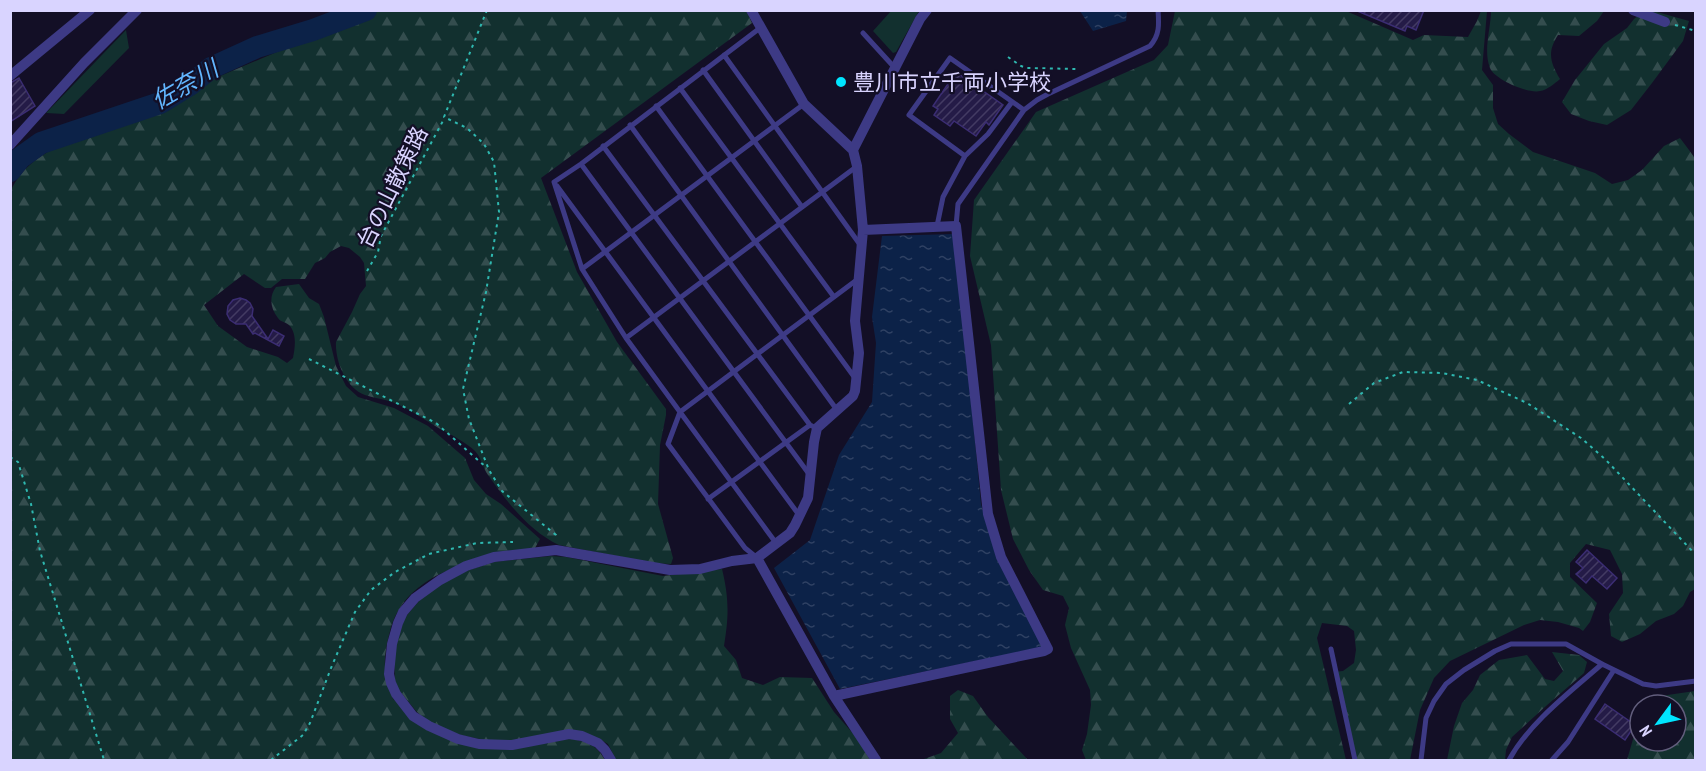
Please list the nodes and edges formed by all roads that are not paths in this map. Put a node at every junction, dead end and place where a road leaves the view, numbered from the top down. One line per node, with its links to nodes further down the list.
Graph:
1 (90, 10): 13 (street)
2 (136, 10): 22 (street)
3 (751, 10): 8 (street)
4 (927, 10): 11 (street)
5 (1158, 10): 18 (lane)
6 (1633, 10): 7 (street)
7 (1665, 22)
8 (760, 28): 10 (lane); 16 (street)
9 (863, 33): 11 (lane)
10 (724, 55): 12 (lane); 20 (lane)
11 (896, 68): 24 (street)
12 (703, 70): 14 (lane); 21 (lane)
13 (10, 76)
14 (680, 88): 17 (lane); 26 (lane)
15 (1012, 102): 18 (lane); 25 (lane); 25 (lane)
16 (804, 104): 20 (lane); 24 (street)
17 (656, 106): 19 (lane); 29 (lane)
18 (1024, 110): 37 (lane)
19 (630, 125): 23 (lane); 32 (lane)
20 (775, 126): 21 (lane); 31 (lane)
21 (754, 141): 26 (lane); 33 (lane)
22 (10, 145)
23 (603, 146): 27 (lane); 34 (lane)
24 (853, 150): 28 (street)
25 (965, 156): 36 (lane)
26 (731, 158): 29 (lane); 35 (lane)
27 (581, 164): 30 (lane); 39 (lane)
28 (857, 166): 31 (lane); 38 (street)
29 (707, 176): 32 (lane); 40 (lane)
30 (554, 182): 42 (lane); 44 (lane)
31 (822, 192): 33 (lane); 41 (lane)
32 (681, 195): 34 (lane); 43 (lane)
33 (802, 207): 35 (lane)
34 (654, 216): 39 (lane); 46 (lane)
35 (780, 223): 40 (lane); 47 (lane)
36 (937, 226): 37 (street); 38 (street)
37 (956, 226): 72 (street)
38 (863, 230): 41 (street)
39 (631, 232): 42 (lane); 48 (lane)
40 (755, 242): 43 (lane); 49 (lane)
41 (862, 247): 45 (street)
42 (606, 251): 44 (lane); 50 (lane)
43 (729, 261): 46 (lane); 51 (lane)
44 (582, 269): 52 (lane)
45 (858, 279): 47 (lane); 55 (street)
46 (703, 281): 48 (lane); 53 (lane)
47 (834, 297): 49 (lane)
48 (680, 298): 50 (lane); 54 (lane)
49 (810, 316): 51 (lane); 55 (lane)
50 (654, 318): 52 (lane); 56 (lane)
51 (783, 336): 53 (lane); 57 (lane)
52 (626, 338): 58 (lane)
53 (757, 355): 54 (lane); 59 (lane)
54 (734, 372): 56 (lane); 60 (lane)
55 (856, 380): 57 (street)
56 (707, 392): 58 (lane); 61 (lane)
57 (837, 410): 59 (street)
58 (680, 412): 63 (lane); 64 (lane)
59 (814, 426): 60 (lane); 62 (street)
60 (786, 442): 61 (lane); 62 (lane)
61 (759, 462): 63 (lane); 65 (lane)
62 (811, 476): 65 (street)
63 (731, 482): 64 (lane); 66 (lane)
64 (708, 499): 67 (lane)
65 (799, 515): 66 (street)
66 (777, 543): 67 (street)
67 (757, 558): 72 (street); 74 (street)
68 (1331, 649): 76 (lane)
69 (1602, 664): 70 (lane); 73 (lane); 77 (lane)
70 (1614, 670): 71 (lane); 79 (lane)
71 (1695, 681)
72 (834, 696): 75 (street)
73 (1510, 759): 78 (lane)
74 (611, 760)
75 (876, 760)
76 (1355, 760)
77 (1421, 760)
78 (1520, 760)
79 (1552, 760)

